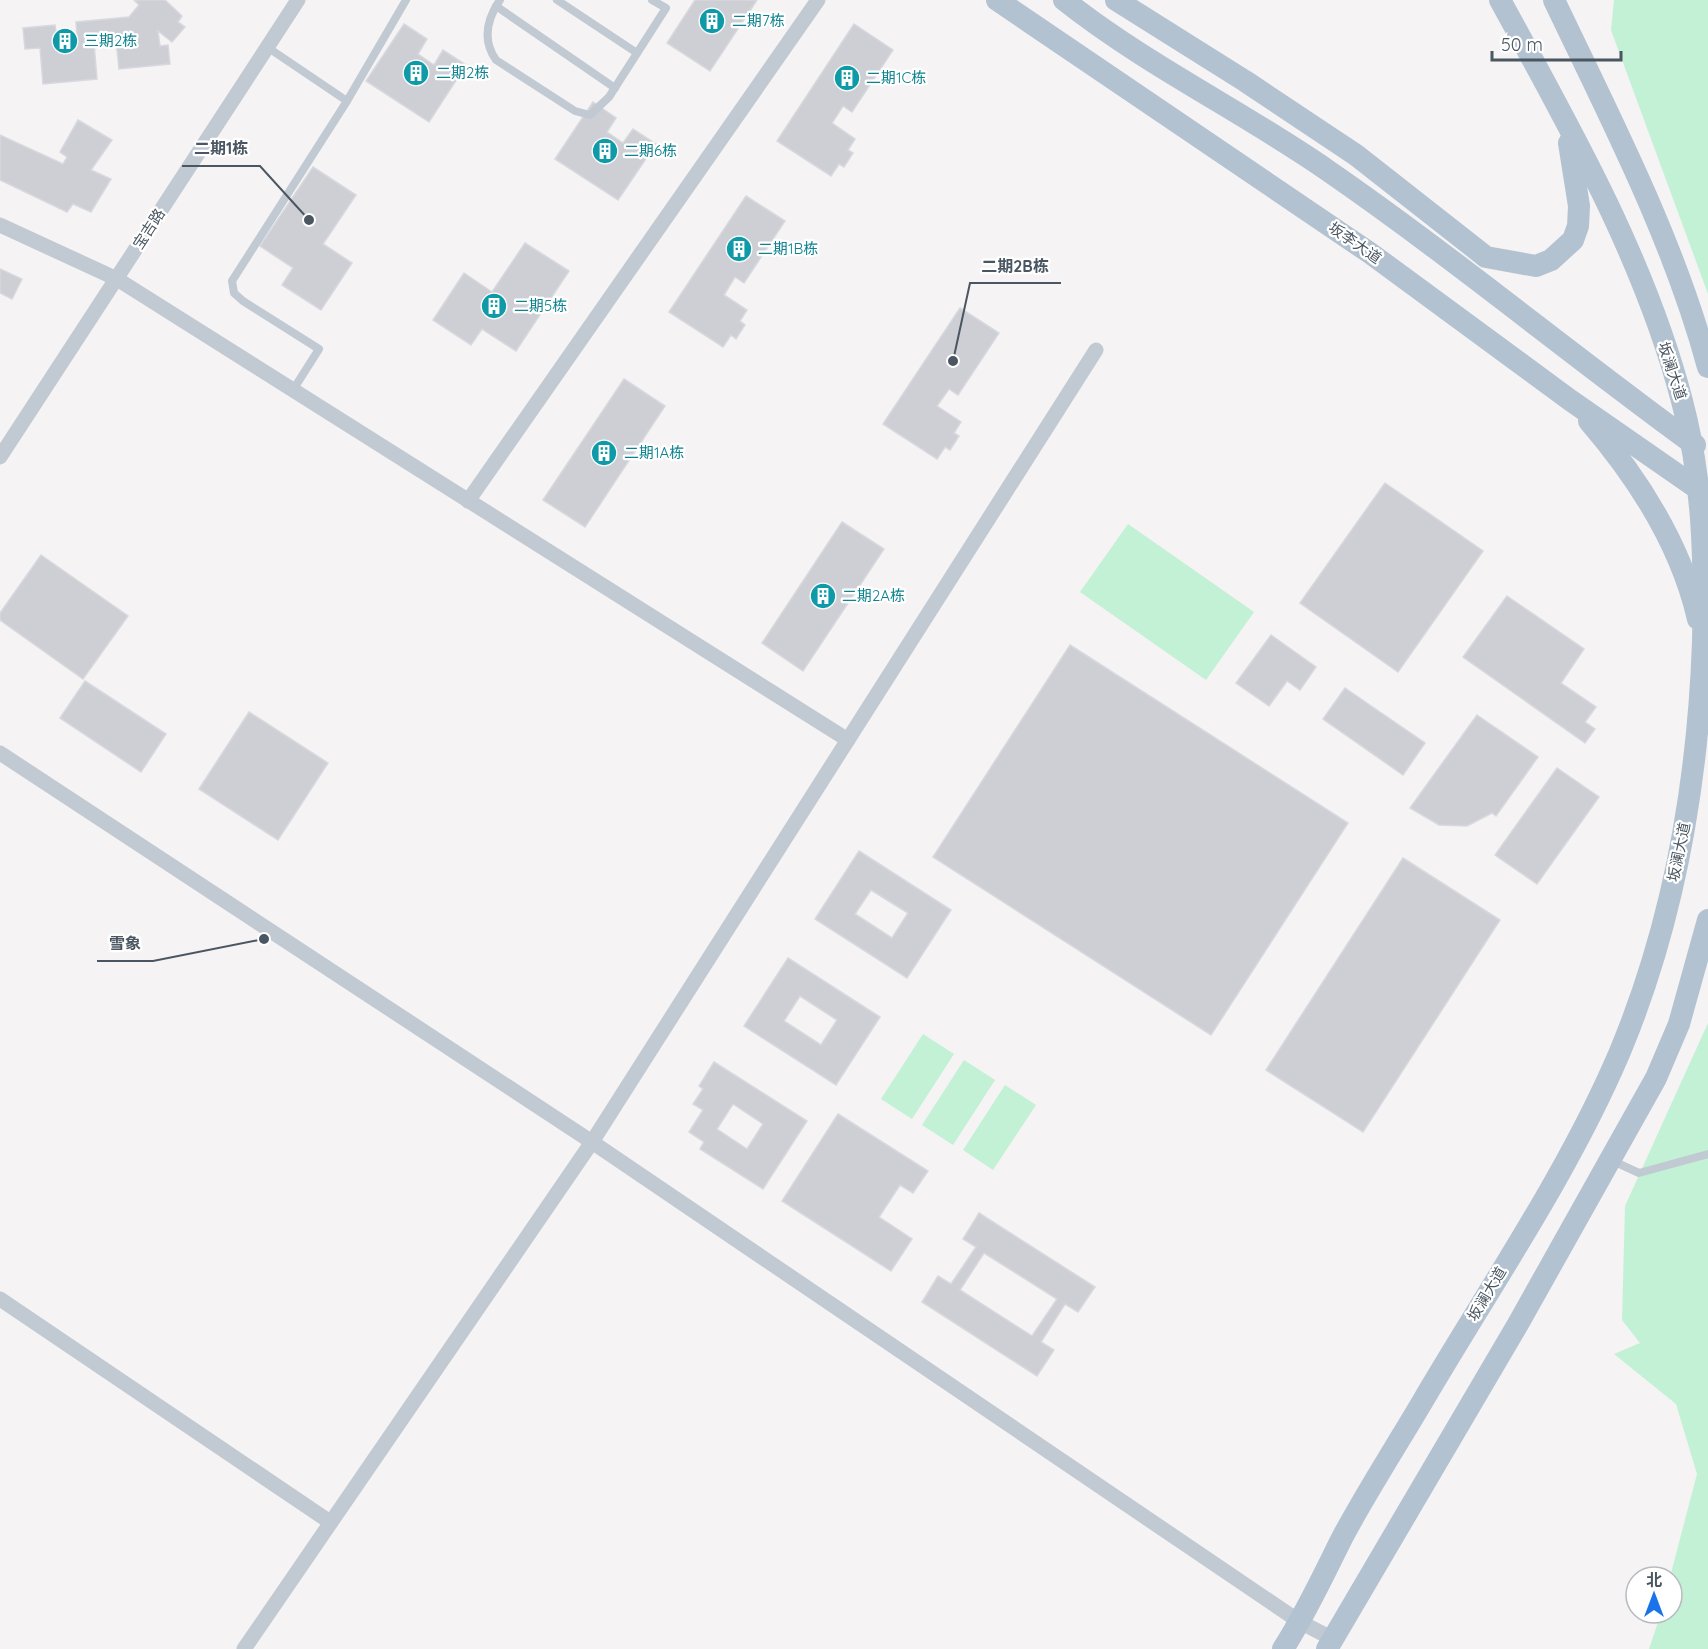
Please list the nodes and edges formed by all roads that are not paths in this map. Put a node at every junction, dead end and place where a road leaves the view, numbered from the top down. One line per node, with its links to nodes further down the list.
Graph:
1 (298, 0): 12 (street, 宝吉路)
2 (406, 0): 15 (lane)
3 (556, 0): 13 (lane)
4 (652, 0): 13 (lane)
5 (818, 0): 28 (street)
6 (997, 0): 24 (main road, 坂李大道)
7 (1064, 0): 25 (main road)
8 (1116, 0): 16 (main road)
9 (1500, 0): 16 (main road, 坂澜大道)
10 (1554, 0): 18 (main road)
11 (498, 3): 14 (lane); 14 (lane)
12 (267, 47): 15 (lane); 19 (street, 宝吉路)
13 (637, 53): 14 (lane)
14 (615, 88)
15 (347, 101): 23 (lane)
16 (1563, 115): 25 (main road, 坂澜大道)
17 (0, 225): 19 (street)
18 (1680, 278): 20 (main road); 22 (main road)
19 (117, 279): 23 (street); 26 (street, 宝吉路)
20 (1708, 334)
21 (1096, 350): 30 (street)
22 (1708, 367)
23 (293, 390): 28 (street)
24 (1570, 400): 27 (main road, 坂李大道); 29 (main road)
25 (1699, 449): 27 (main road, 坂澜大道)
26 (0, 457)
27 (1703, 492): 29 (main road, 坂澜大道)
28 (468, 501): 30 (street)
29 (1702, 653): 38 (main road, 坂澜大道)
30 (848, 740): 33 (street)
31 (0, 753): 33 (street)
32 (1708, 920): 35 (main road)
33 (592, 1142): 37 (street); 38 (street)
34 (1708, 1154): 35 (lane)
35 (1611, 1161): 39 (main road)
36 (0, 1299): 37 (street)
37 (330, 1522): 40 (street)
38 (1300, 1622): 39 (street); 41 (main road, 坂澜大道)
39 (1330, 1644)
40 (244, 1649)
41 (1283, 1649)

